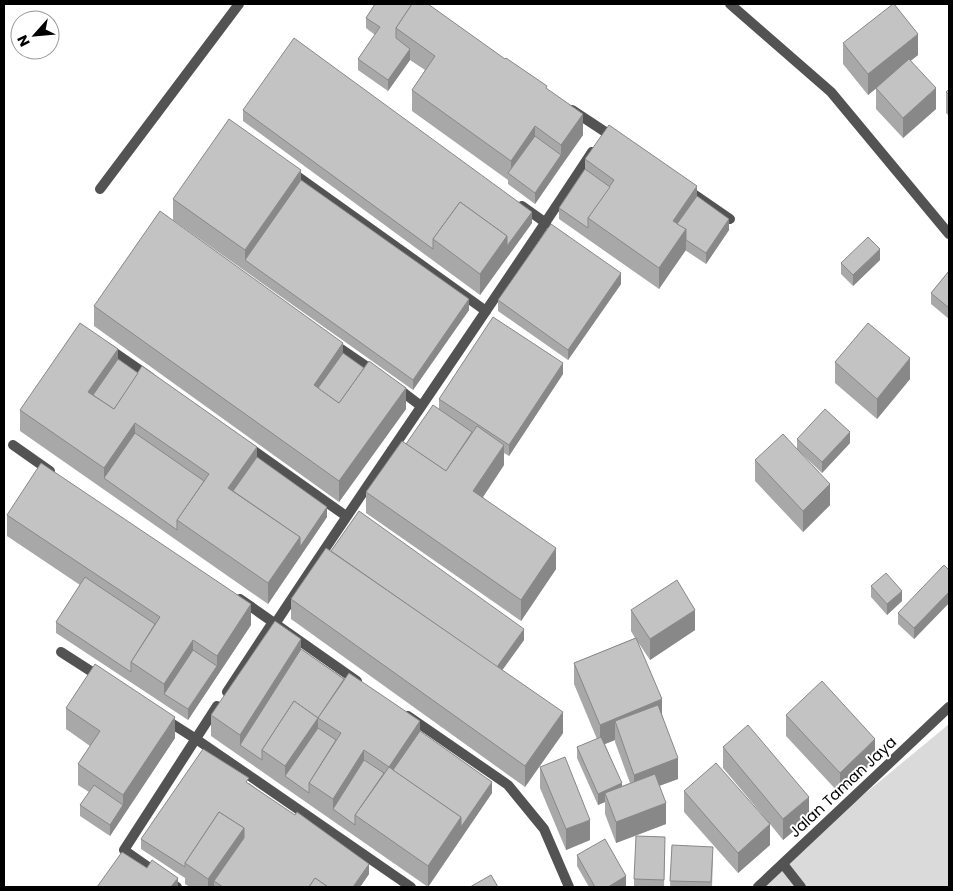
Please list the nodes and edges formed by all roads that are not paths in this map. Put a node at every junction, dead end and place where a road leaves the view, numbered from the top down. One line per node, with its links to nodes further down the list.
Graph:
1 (240, 4): 8 (street)
2 (730, 4): 12 (street)
3 (564, 104): 4 (street)
4 (605, 132): 5 (street); 11 (street)
5 (621, 143)
6 (279, 163): 13 (street)
7 (676, 181): 10 (street)
8 (100, 189)
9 (514, 200): 11 (street)
10 (730, 219)
11 (546, 223): 13 (street)
12 (949, 234)
13 (486, 312): 17 (street)
14 (326, 338): 17 (street)
15 (100, 341): 16 (street)
16 (155, 381)
17 (421, 406): 21 (street)
18 (235, 437): 21 (street)
19 (13, 445): 20 (street)
20 (62, 478)
21 (346, 516): 23 (street)
22 (232, 594): 23 (street)
23 (274, 623): 26 (street); 30 (street)
24 (61, 652): 25 (street)
25 (109, 683)
26 (364, 685)
27 (396, 707): 34 (street)
28 (949, 707): 31 (street, Jalan Taman Jaya)
29 (157, 713): 30 (street)
30 (196, 739): 32 (street); 33 (street)
31 (783, 864): 35 (street, Jalan Taman Jaya); 36 (street)
32 (177, 887)
33 (411, 887)
34 (569, 887)
35 (758, 887)
36 (801, 887)

